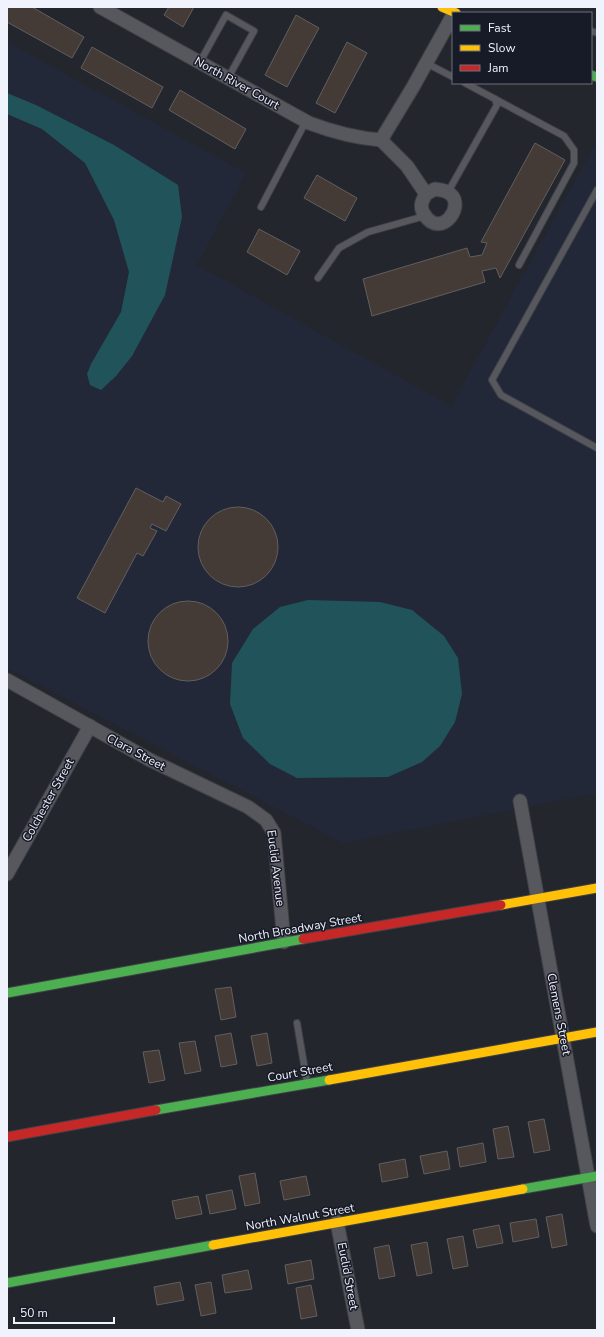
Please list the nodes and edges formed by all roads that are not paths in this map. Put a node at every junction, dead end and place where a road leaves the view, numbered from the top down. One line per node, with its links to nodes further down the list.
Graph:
1 (100, 7): 5 (street, North River Court)
2 (442, 7): 3 (street)
3 (452, 12)
4 (452, 17): 6 (street)
5 (200, 62): 8 (street, North River Court); 8 (lane)
6 (426, 63): 7 (lane); 12 (street)
7 (452, 76)
8 (228, 78): 11 (street, North River Court)
9 (467, 84): 10 (lane)
10 (495, 99): 14 (lane); 18 (lane)
11 (306, 121): 12 (street, North River Court); 16 (lane)
12 (381, 140): 15 (street)
13 (597, 190): 20 (lane)
14 (448, 192): 15 (street); 17 (street)
15 (426, 194): 17 (street)
16 (261, 207)
17 (425, 216): 19 (lane)
18 (519, 264)
19 (318, 278)
20 (597, 448)
21 (7, 680): 22 (street, Clara Street)
22 (90, 726): 24 (street, Clara Street); 25 (street, Colchester Street)
23 (520, 801): 27 (street, Clemens Street)
24 (266, 820): 28 (street, Euclid Avenue)
25 (7, 874)
26 (597, 888): 27 (street, North Broadway Street)
27 (537, 899): 28 (street, North Broadway Street); 32 (street, Clemens Street)
28 (284, 942): 29 (street, North Broadway Street)
29 (7, 994)
30 (297, 1023): 33 (lane)
31 (597, 1032): 32 (street, Court Street)
32 (563, 1038): 33 (street, Court Street); 35 (street, Clemens Street)
33 (307, 1083): 34 (street, Court Street)
34 (7, 1137)
35 (593, 1177): 36 (street, North Walnut Street); 37 (street, Clemens Street)
36 (337, 1222): 38 (street, North Walnut Street); 39 (street, Euclid Street)
37 (597, 1226)
38 (7, 1283)
39 (358, 1330)

